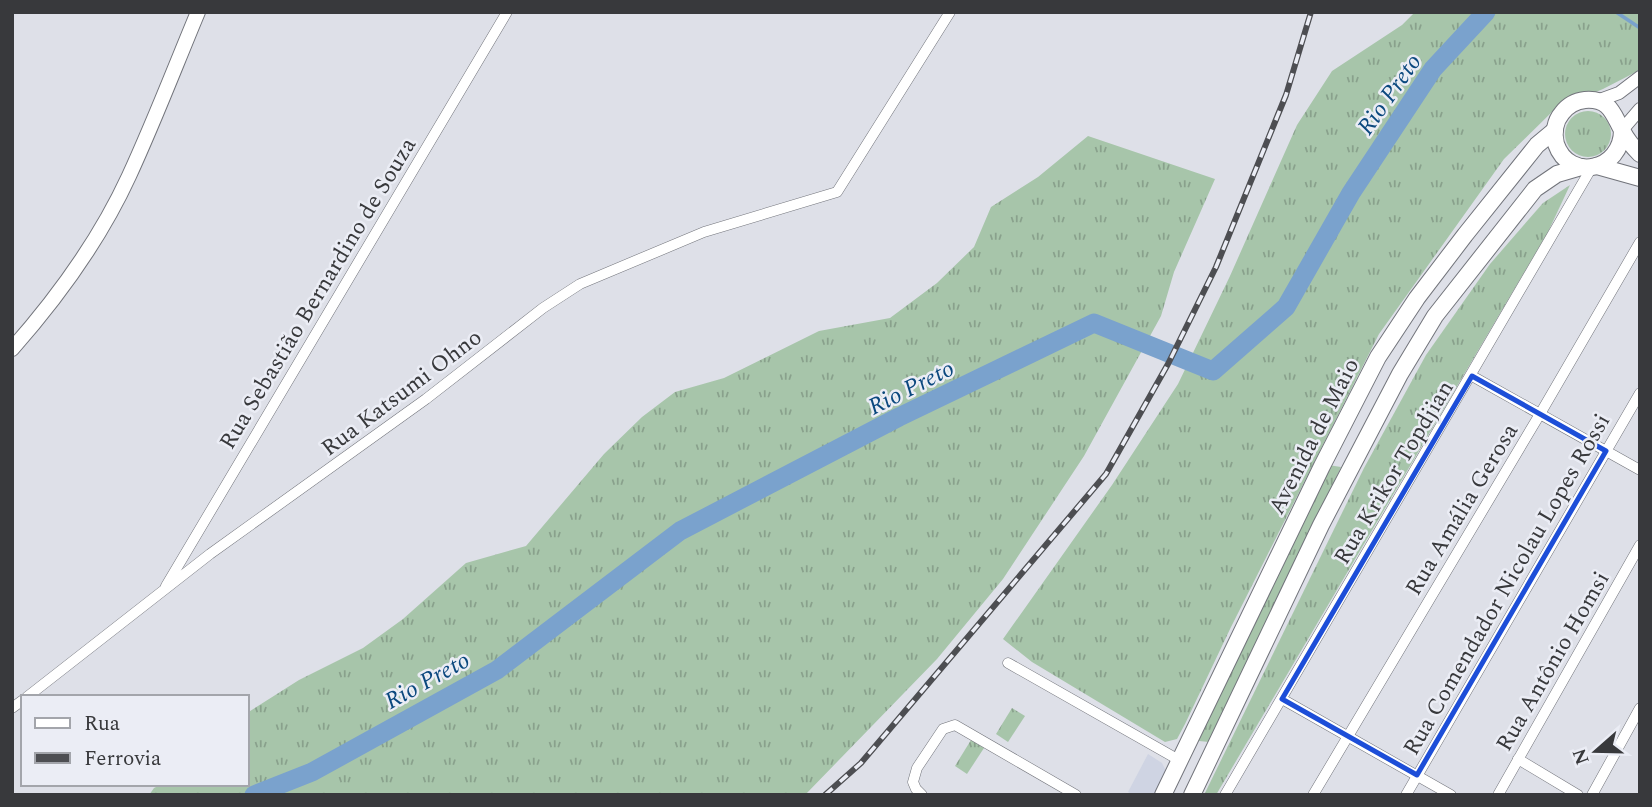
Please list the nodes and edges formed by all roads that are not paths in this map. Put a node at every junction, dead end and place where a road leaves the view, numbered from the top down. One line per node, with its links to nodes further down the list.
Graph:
1 (198, 12): 13 (main road)
2 (507, 12): 20 (street, Rua Sebastião Bernardino de Souza)
3 (950, 12): 20 (street, Rua Katsumi Ohno)
4 (1640, 77): 5 (street)
5 (1597, 101): 7 (main road); 8 (main road)
6 (1640, 109): 8 (street)
7 (1555, 130): 10 (main road); 26 (main road, Avenida de Maio)
8 (1622, 131): 9 (main road); 10 (main road)
9 (1640, 154)
10 (1590, 167): 11 (main road); 14 (street, Rua Krikor Topdjian); 27 (main road)
11 (1640, 178)
12 (1640, 242): 16 (street, Rua Amália Gerosa)
13 (12, 349)
14 (1472, 376): 16 (street); 23 (street, Rua Krikor Topdjian)
15 (1640, 393): 17 (street, Rua Comendador Nicolau Lopes Rossi)
16 (1540, 414): 17 (street); 25 (street, Rua Amália Gerosa)
17 (1606, 451): 18 (street); 30 (street, Rua Comendador Nicolau Lopes Rossi)
18 (1640, 470)
19 (1639, 547): 28 (street, Rua Antônio Homsi)
20 (161, 594): 22 (street, Rua Katsumi Ohno)
21 (1008, 663): 29 (street)
22 (30, 695)
23 (1282, 699): 25 (street); 35 (street, Rua Krikor Topdjian)
24 (1640, 708): 41 (street)
25 (1348, 736): 30 (street); 36 (street, Rua Amália Gerosa)
26 (1188, 744): 27 (main road); 29 (main road, Avenida de Maio)
27 (1214, 748): 31 (main road)
28 (1518, 759): 39 (street, Rua Antônio Homsi); 40 (street)
29 (1179, 760): 31 (main road); 34 (main road, Avenida de Maio)
30 (1417, 775): 37 (street, Rua Comendador Nicolau Lopes Rossi); 38 (street)
31 (1193, 793)
32 (922, 795): 33 (street)
33 (1076, 795)
34 (1163, 795)
35 (1225, 795)
36 (1313, 795)
37 (1406, 795)
38 (1451, 795)
39 (1497, 795)
40 (1578, 795)
41 (1592, 795)

